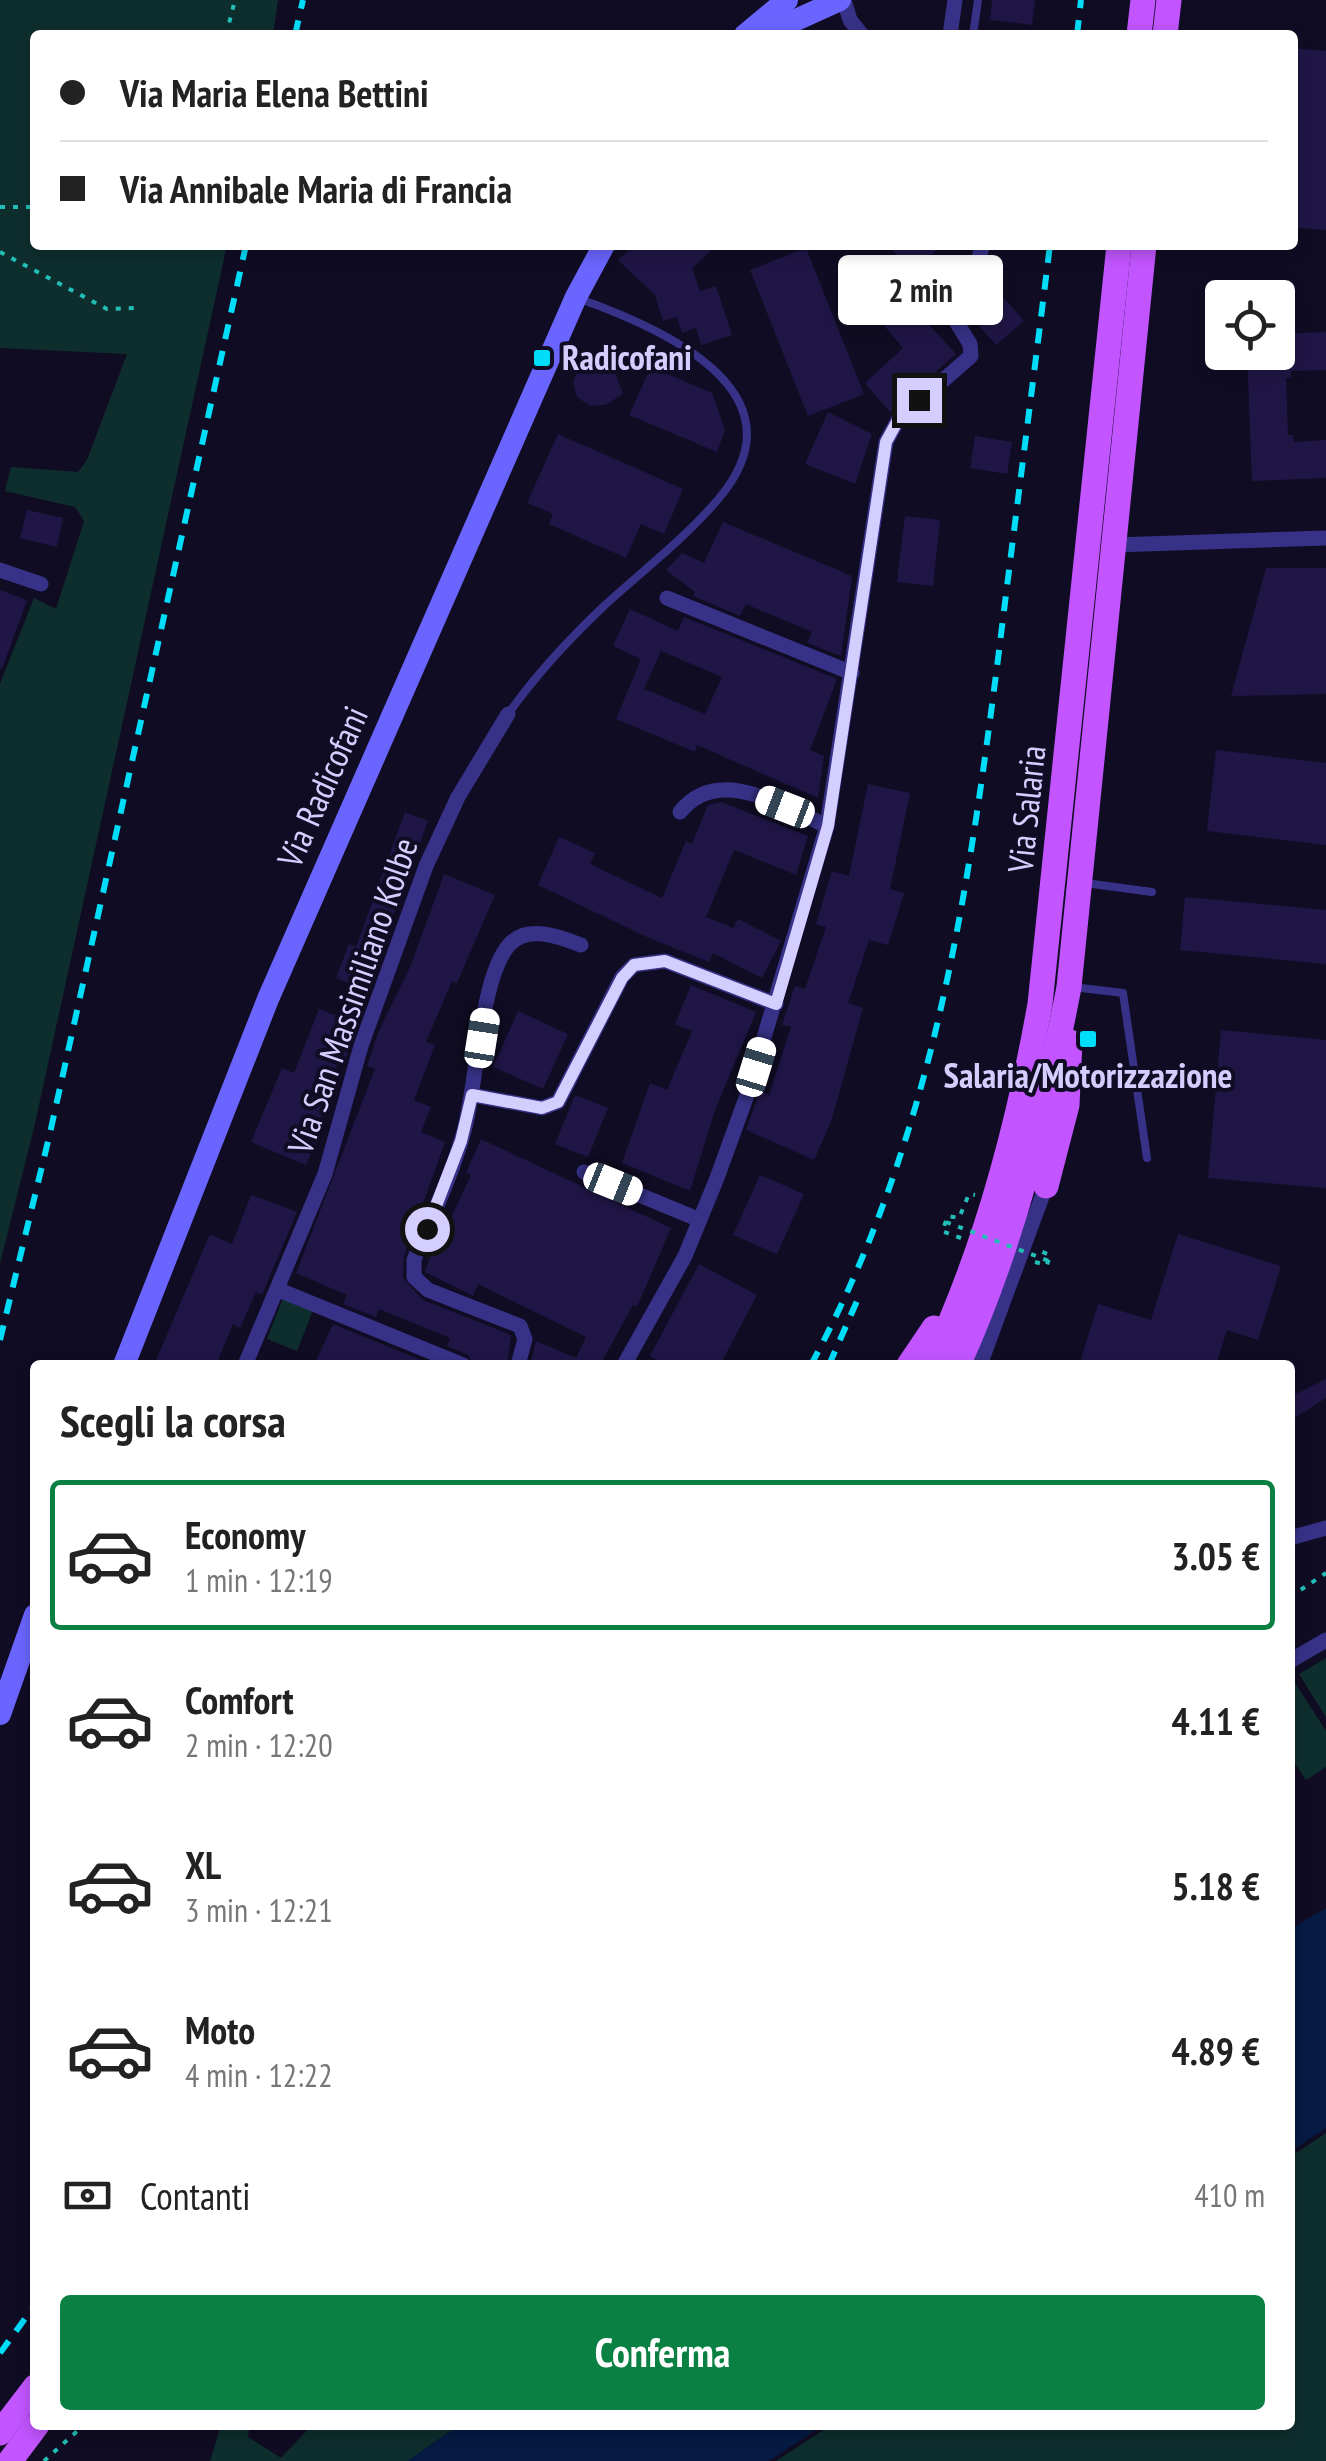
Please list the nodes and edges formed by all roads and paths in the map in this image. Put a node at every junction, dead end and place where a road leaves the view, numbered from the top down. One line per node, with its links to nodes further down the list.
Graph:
1 (235, 0): 8 (path)
2 (787, 0): 9 (street)
3 (842, 0): 10 (street); 11 (street)
4 (955, 0): 12 (street)
5 (978, 0): 13 (lane)
6 (1143, 0): 14 (main road)
7 (1168, 0): 15 (main road)
8 (227, 30)
9 (752, 30)
10 (774, 30)
11 (859, 30)
12 (951, 30)
13 (974, 30)
14 (1140, 30)
15 (1165, 30)
16 (0, 207): 17 (path)
17 (30, 207)
18 (601, 250): 23 (street, Via Radicofani)
19 (981, 250): 30 (street)
20 (1119, 250): 43 (main road, Via Salaria)
21 (1144, 250): 26 (main road, Via Salaria)
22 (0, 252): 24 (path)
23 (576, 298): 31 (lane, Via San Massimiliano Kolbe); 50 (street, Via Radicofani)
24 (136, 308)
25 (1326, 538): 26 (street)
26 (1114, 545): 34 (main road, Via Salaria)
27 (0, 570): 28 (street)
28 (41, 584)
29 (668, 598): 30 (street)
30 (852, 673): 33 (street)
31 (508, 714): 49 (street, Via San Massimiliano Kolbe)
32 (680, 812): 33 (street)
33 (828, 826): 38 (street)
34 (1080, 882): 35 (lane); 37 (main road, Via Salaria)
35 (1152, 892)
36 (581, 945): 39 (street)
37 (1069, 986): 40 (lane); 42 (main road); 57 (main road, Via Salaria)
38 (776, 1004): 39 (street); 44 (street)
39 (472, 1095): 53 (street)
40 (1147, 1158)
41 (584, 1172): 44 (street)
42 (1046, 1186): 58 (street)
43 (994, 1200): 45 (path); 46 (main road, Via Salaria)
44 (700, 1220): 54 (street)
45 (946, 1222): 46 (path); 47 (path, bridge)
46 (979, 1244): 48 (main road, Via Salaria)
47 (1048, 1261)
48 (967, 1278): 55 (main road); 56 (main road, Via Salaria)
49 (279, 1290): 51 (street, Via San Massimiliano Kolbe); 52 (street)
50 (126, 1360)
51 (247, 1360)
52 (452, 1360)
53 (520, 1360)
54 (627, 1360)
55 (913, 1360)
56 (932, 1360)
57 (960, 1360)
58 (982, 1360)
59 (1326, 1528): 60 (street)
60 (1295, 1537)
61 (1326, 1573): 62 (path)
62 (1295, 1594)
63 (30, 1629): 66 (street)
64 (1326, 1640): 65 (street)
65 (1295, 1658)
66 (0, 1714)
67 (30, 2394): 70 (main road)
68 (33, 2430): 71 (main road)
69 (78, 2430): 72 (path)
70 (0, 2433)
71 (10, 2461)
72 (44, 2461)

